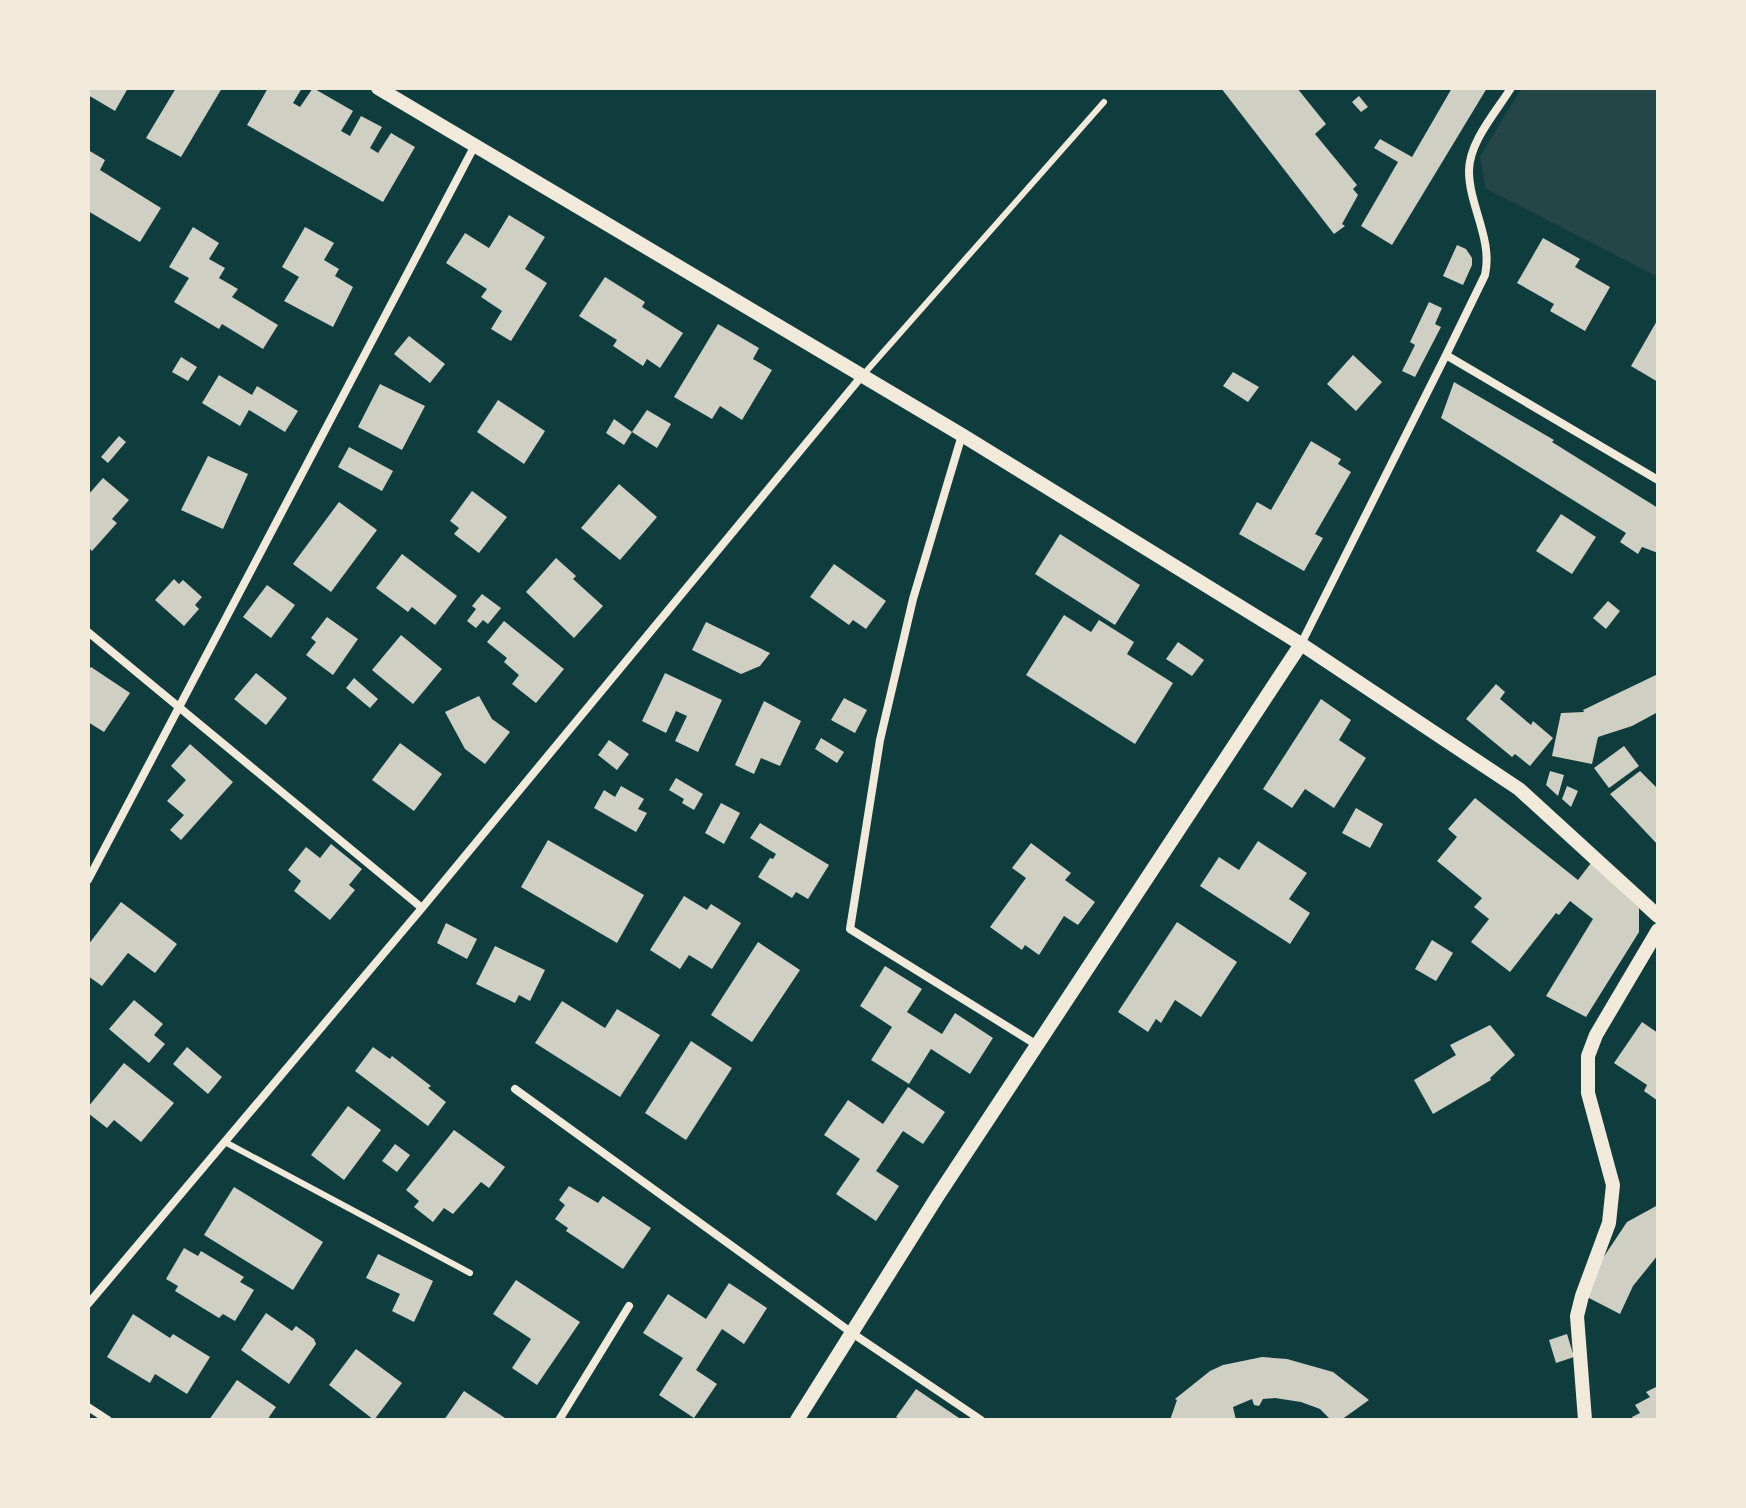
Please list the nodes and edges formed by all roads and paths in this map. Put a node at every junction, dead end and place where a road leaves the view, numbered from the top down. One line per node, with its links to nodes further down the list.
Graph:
1 (378, 88): 4 (street)
2 (1511, 88): 5 (street)
3 (1104, 102): 6 (lane)
4 (474, 147): 6 (street); 11 (street)
5 (1446, 355): 8 (street); 10 (street)
6 (861, 377): 7 (street); 13 (street)
7 (962, 435): 10 (street); 16 (street)
8 (1658, 480)
9 (88, 632): 11 (street)
10 (1301, 644): 14 (street); 16 (street)
11 (180, 708): 12 (street); 13 (street)
12 (88, 880)
13 (422, 908): 18 (street)
14 (1658, 916)
15 (1658, 930): 28 (street)
16 (1037, 1045): 22 (street)
17 (515, 1089): 22 (street)
18 (225, 1142): 19 (lane); 20 (street)
19 (470, 1273)
20 (88, 1304)
21 (629, 1306): 25 (street)
22 (852, 1333): 26 (street); 27 (street)
23 (88, 1407): 24 (street)
24 (108, 1420)
25 (559, 1420)
26 (797, 1420)
27 (981, 1420)
28 (1585, 1420)

